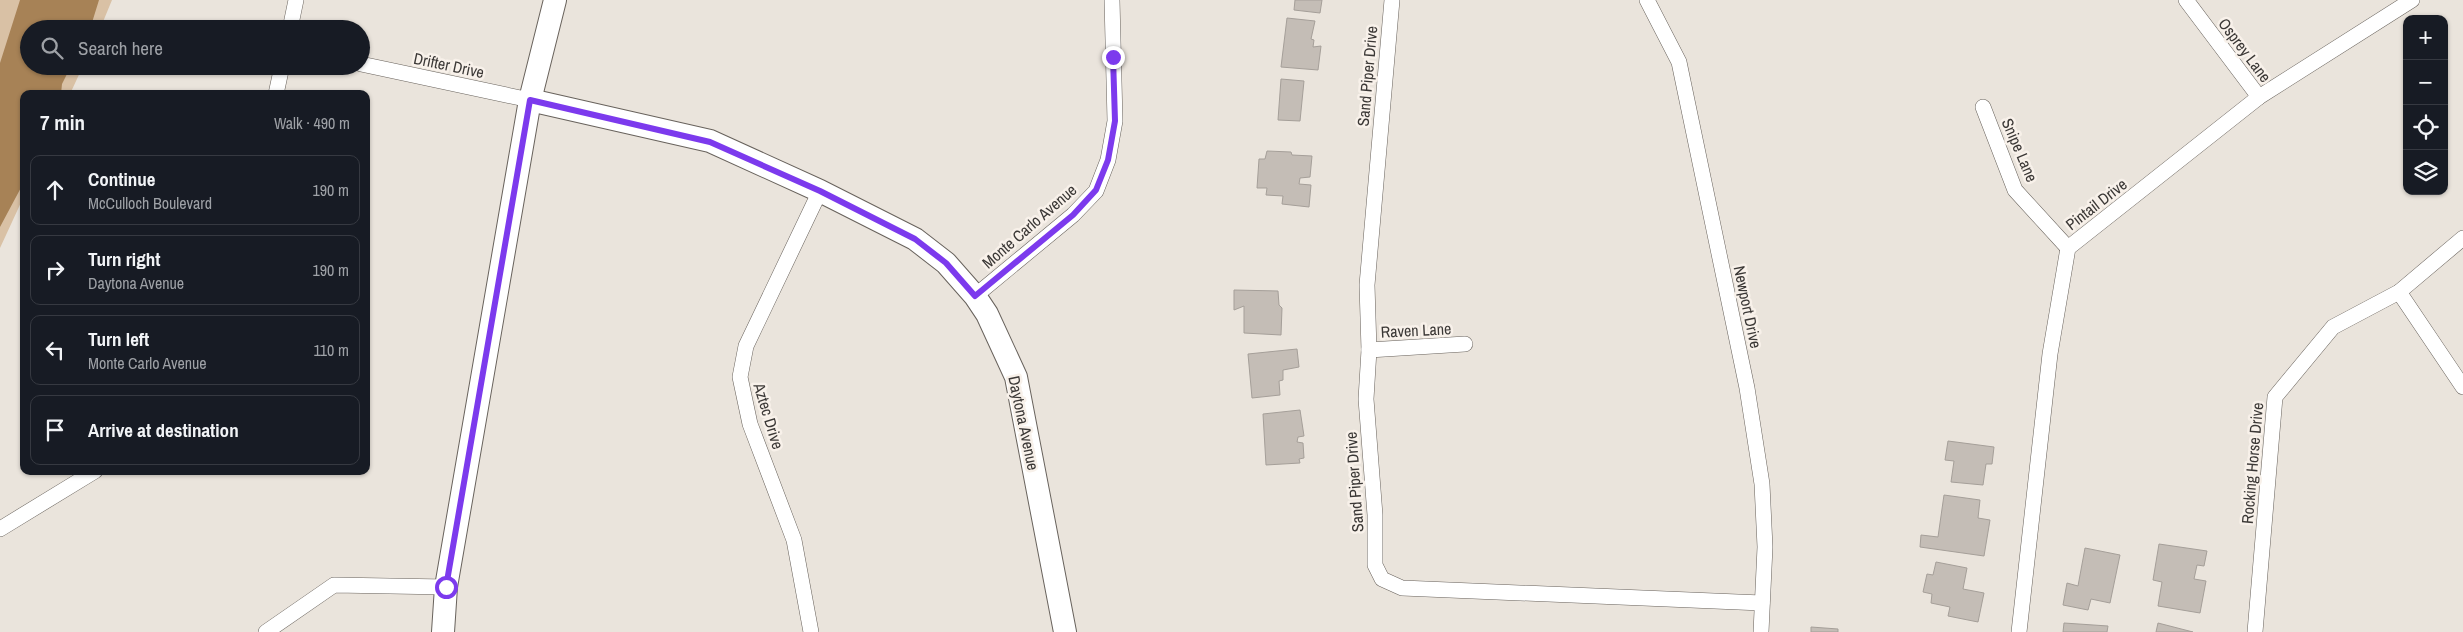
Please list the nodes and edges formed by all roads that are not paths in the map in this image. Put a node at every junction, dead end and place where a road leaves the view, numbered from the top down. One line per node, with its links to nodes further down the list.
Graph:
1 (296, 0): 8 (street)
2 (555, 0): 13 (street)
3 (1112, 0): 19 (street, Monte Carlo Avenue)
4 (1392, 0): 21 (street, Sand Piper Drive)
5 (1647, 0): 26 (street, Newport Drive)
6 (2186, 0): 12 (street, Osprey Lane)
7 (2412, 0): 12 (street, Pintail Drive)
8 (292, 20)
9 (370, 66): 13 (street, Drifter Drive)
10 (280, 75): 11 (street)
11 (277, 90)
12 (2259, 98): 17 (street, Pintail Drive)
13 (530, 100): 15 (street, Daytona Avenue); 25 (street)
14 (1983, 106): 17 (street, Snipe Lane)
15 (820, 191): 19 (street, Daytona Avenue); 29 (street, Aztec Drive)
16 (2463, 238): 18 (street, Rocking Horse Drive)
17 (2068, 248): 32 (street, Pintail Drive)
18 (2399, 292): 22 (street); 33 (street, Rocking Horse Drive)
19 (975, 296): 30 (street, Daytona Avenue)
20 (1465, 344): 21 (street, Raven Lane)
21 (1369, 350): 26 (street, Sand Piper Drive)
22 (2463, 387)
23 (88, 475): 24 (street)
24 (0, 529)
25 (446, 587): 27 (street); 28 (street)
26 (1762, 603): 31 (street, Newport Drive)
27 (266, 632)
28 (443, 632)
29 (811, 632)
30 (1065, 632)
31 (1761, 632)
32 (2019, 632)
33 (2255, 632)

